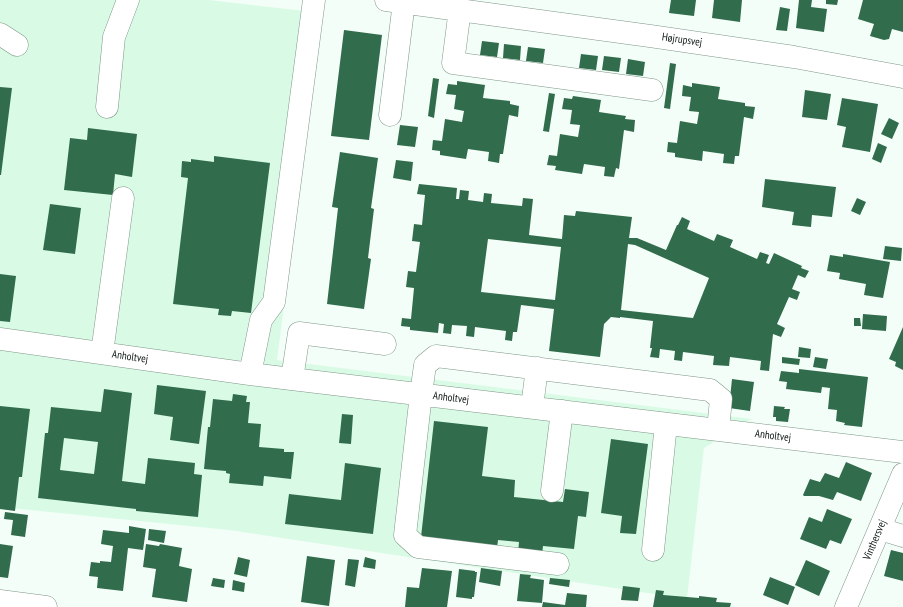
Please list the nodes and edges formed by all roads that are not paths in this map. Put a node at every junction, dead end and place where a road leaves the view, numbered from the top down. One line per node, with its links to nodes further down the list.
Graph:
1 (128, 0): 7 (street)
2 (314, 0): 14 (street)
3 (395, 1): 4 (street, Højrupsvej); 8 (street)
4 (446, 5): 5 (street, Højrupsvej); 6 (street)
5 (903, 77)
6 (652, 90)
7 (107, 107)
8 (390, 115)
9 (123, 198): 12 (street)
10 (0, 339): 12 (street, Anholtvej)
11 (385, 344): 15 (street)
12 (102, 353): 14 (street, Anholtvej)
13 (537, 368): 16 (street); 17 (street); 20 (street)
14 (250, 374): 15 (street, Anholtvej)
15 (292, 379): 16 (street, Anholtvej)
16 (421, 394): 17 (street, Anholtvej); 27 (street)
17 (532, 407): 18 (street, Anholtvej)
18 (562, 411): 19 (street, Anholtvej); 23 (street)
19 (666, 424): 20 (street, Anholtvej); 26 (street)
20 (718, 430): 21 (street, Anholtvej)
21 (903, 452)
22 (903, 474): 24 (street, Vinthersvej)
23 (552, 491)
24 (880, 529): 25 (street); 30 (street, Vinthersvej)
25 (903, 536)
26 (653, 550)
27 (558, 564)
28 (0, 601): 29 (street)
29 (46, 607)
30 (846, 607)

